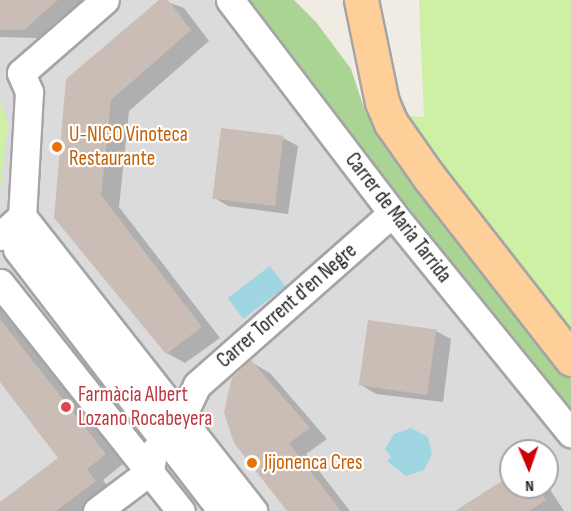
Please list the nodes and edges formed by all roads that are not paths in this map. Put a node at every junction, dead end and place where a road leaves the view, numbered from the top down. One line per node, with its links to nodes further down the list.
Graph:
1 (105, 0): 4 (street)
2 (230, 0): 5 (street, Carrer de Maria Tarrida)
3 (361, 0): 9 (main road)
4 (10, 70): 6 (street)
5 (393, 213): 10 (street, Carrer Torrent d'en Negre); 11 (street, Carrer de Maria Tarrida)
6 (22, 216): 7 (street); 10 (street)
7 (8, 243): 10 (street)
8 (0, 284): 12 (street)
9 (571, 359)
10 (169, 432): 12 (street, Carrer Torrent d'en Negre); 15 (street); 16 (street)
11 (571, 433)
12 (150, 471): 13 (street); 14 (street)
13 (97, 511)
14 (181, 511)
15 (222, 511)
16 (253, 511)

